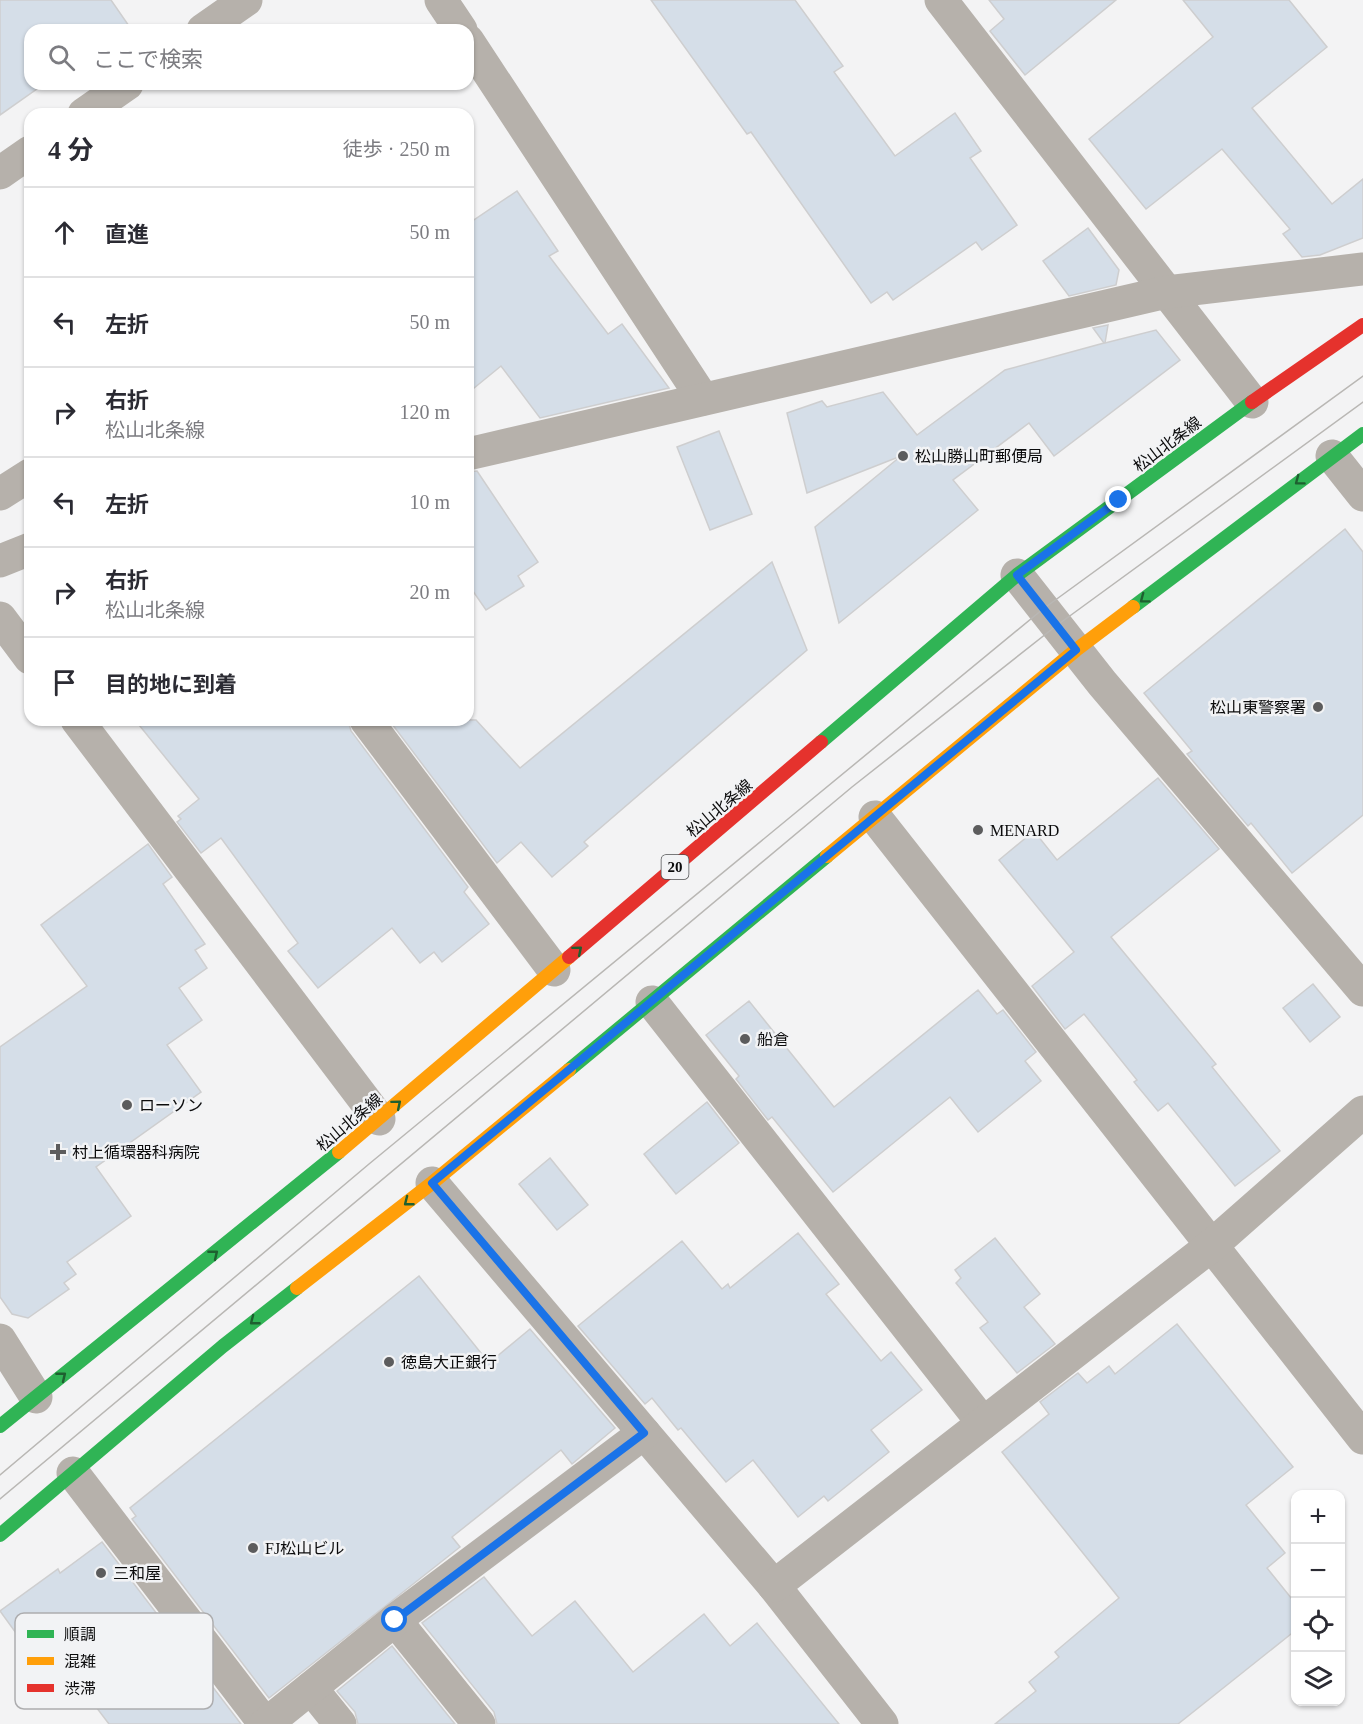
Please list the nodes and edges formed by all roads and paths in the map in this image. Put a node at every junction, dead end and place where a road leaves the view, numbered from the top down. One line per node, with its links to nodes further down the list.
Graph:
1 (246, 0): 4 (street)
2 (441, 0): 5 (street)
3 (941, 0): 12 (street)
4 (212, 24)
5 (457, 24)
6 (474, 50): 14 (street)
7 (118, 90): 8 (street)
8 (93, 108)
9 (24, 156): 10 (street)
10 (0, 174)
11 (1363, 269): 12 (street)
12 (1167, 292): 14 (street); 15 (street)
13 (1363, 325): 15 (main road, 松山北条線 / 20)
14 (703, 399): 17 (street)
15 (1252, 402): 24 (main road, 松山北条線 / 20)
16 (1363, 434): 18 (main road)
17 (474, 452)
18 (1332, 456): 21 (street); 27 (main road, one-way to 27)
19 (24, 479): 20 (street)
20 (0, 494)
21 (1363, 495)
22 (24, 551): 23 (street)
23 (0, 561)
24 (1017, 575): 27 (street); 31 (main road, 松山北条線 / 20, one-way to 24)
25 (0, 618): 26 (street)
26 (24, 650)
27 (1076, 650): 30 (main road); 32 (street)
28 (82, 726): 35 (street)
29 (371, 726): 31 (street)
30 (875, 817): 33 (main road); 37 (street)
31 (554, 970): 35 (main road, 松山北条線 / 20, one-way to 31)
32 (1363, 990)
33 (652, 1002): 36 (main road); 40 (street)
34 (1363, 1112): 37 (street)
35 (379, 1119): 39 (main road, 松山北条線 / 20, one-way to 35)
36 (432, 1183): 42 (street); 44 (main road, one-way to 44)
37 (1211, 1246): 40 (street); 43 (street)
38 (0, 1340): 39 (street)
39 (36, 1397): 41 (main road, 松山北条線 / 20)
40 (983, 1423): 46 (street)
41 (0, 1426)
42 (644, 1433): 46 (street); 48 (street)
43 (1363, 1438)
44 (73, 1473): 45 (main road); 47 (street)
45 (0, 1534)
46 (774, 1586): 54 (street)
47 (181, 1613)
48 (395, 1620): 50 (street); 53 (street)
49 (213, 1655): 51 (street)
50 (311, 1688): 51 (street); 52 (street)
51 (266, 1724)
52 (340, 1724)
53 (479, 1724)
54 (882, 1724)

